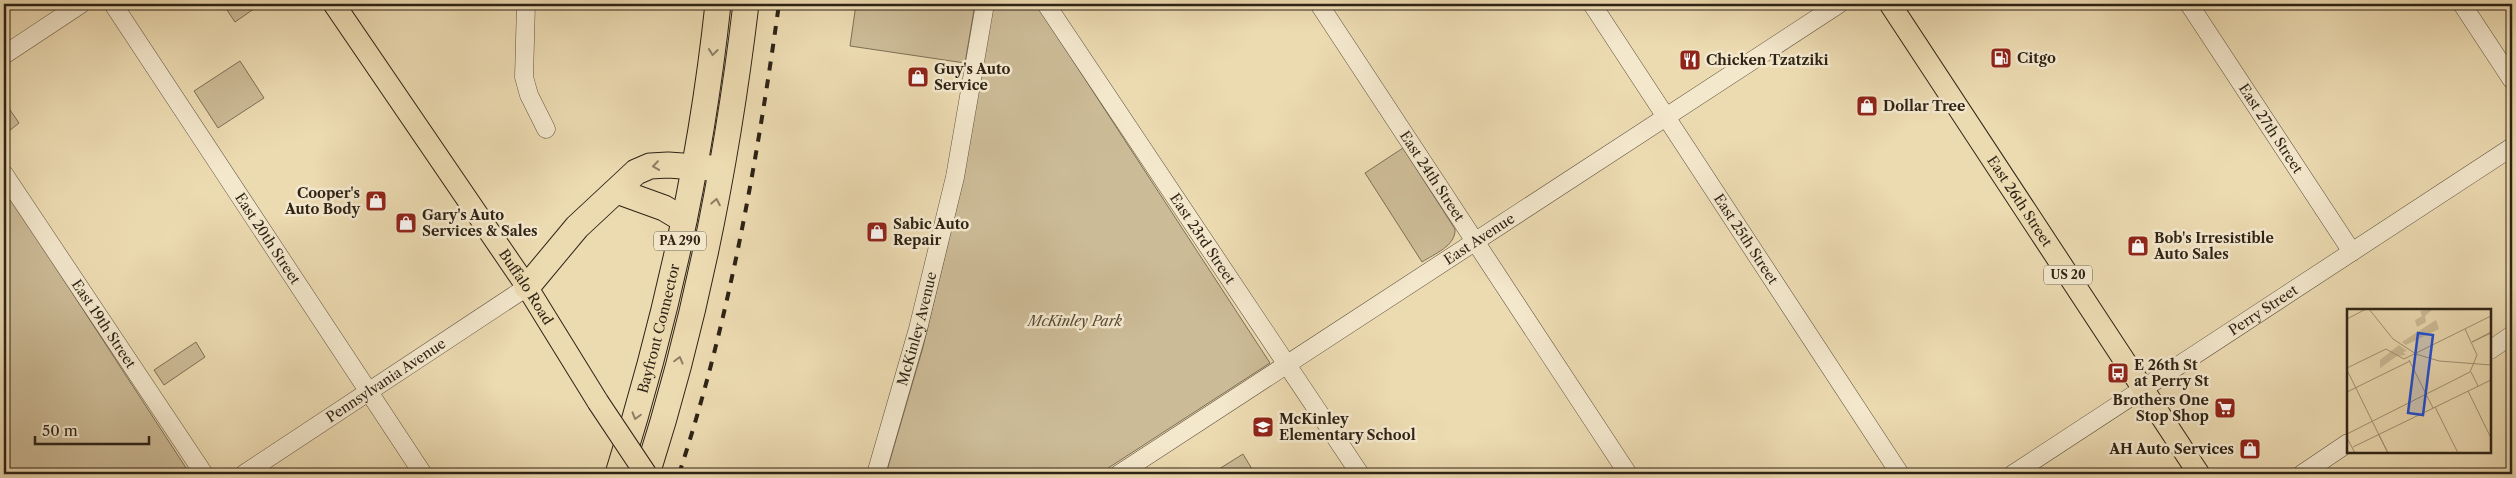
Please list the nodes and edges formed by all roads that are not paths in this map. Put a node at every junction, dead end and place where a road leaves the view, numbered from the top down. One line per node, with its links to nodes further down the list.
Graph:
1 (81, 4): 15 (street)
2 (113, 4): 32 (street, East 20th Street)
3 (334, 4): 27 (main road, Buffalo Road)
4 (526, 4): 18 (street)
5 (718, 4): 20 (highway, Bayfront Connector / PA 290, one-way to 20)
6 (746, 4): 21 (highway, Bayfront Connector / PA 290)
7 (985, 4): 39 (street, McKinley Avenue)
8 (1046, 4): 30 (street, East 23rd Street)
9 (1318, 4): 25 (street, East 24th Street)
10 (1592, 4): 17 (street, East 25th Street)
11 (1838, 4): 17 (street, East Avenue)
12 (1890, 4): 31 (main road, East 26th Street / US 20)
13 (2189, 4): 26 (street, East 27th Street)
14 (2462, 4): 16 (street)
15 (4, 55)
16 (2512, 80)
17 (1666, 117): 25 (street, East Avenue); 43 (street, East 25th Street)
18 (546, 129)
19 (2512, 147): 26 (street, Perry Street)
20 (694, 166): 21 (highway); 23 (highway, one-way to 23); 24 (highway, Bayfront Connector / PA 290)
21 (722, 170): 38 (highway, Bayfront Connector / PA 290, one-way to 21)
22 (4, 174): 34 (street, East 19th Street)
23 (617, 191): 24 (highway); 27 (highway)
24 (684, 220): 37 (highway, Bayfront Connector / PA 290, one-way to 37)
25 (1475, 242): 30 (street, East Avenue); 42 (street, East 24th Street)
26 (2352, 252): 31 (street, Perry Street)
27 (527, 287): 32 (street, Pennsylvania Avenue); 38 (main road, Buffalo Road, bridge)
28 (2512, 335): 29 (street)
29 (2491, 349)
30 (1287, 365): 40 (street, East Avenue); 41 (street, East 23rd Street)
31 (2143, 389): 44 (street, Perry Street); 45 (main road, East 26th Street / US 20)
32 (370, 392): 35 (street, Pennsylvania Avenue); 36 (street, East 20th Street)
33 (2347, 444): 46 (street)
34 (204, 474)
35 (244, 474)
36 (423, 474)
37 (618, 474)
38 (647, 474)
39 (876, 474)
40 (1119, 474)
41 (1360, 474)
42 (1628, 474)
43 (1900, 474)
44 (2013, 474)
45 (2199, 474)
46 (2302, 474)

